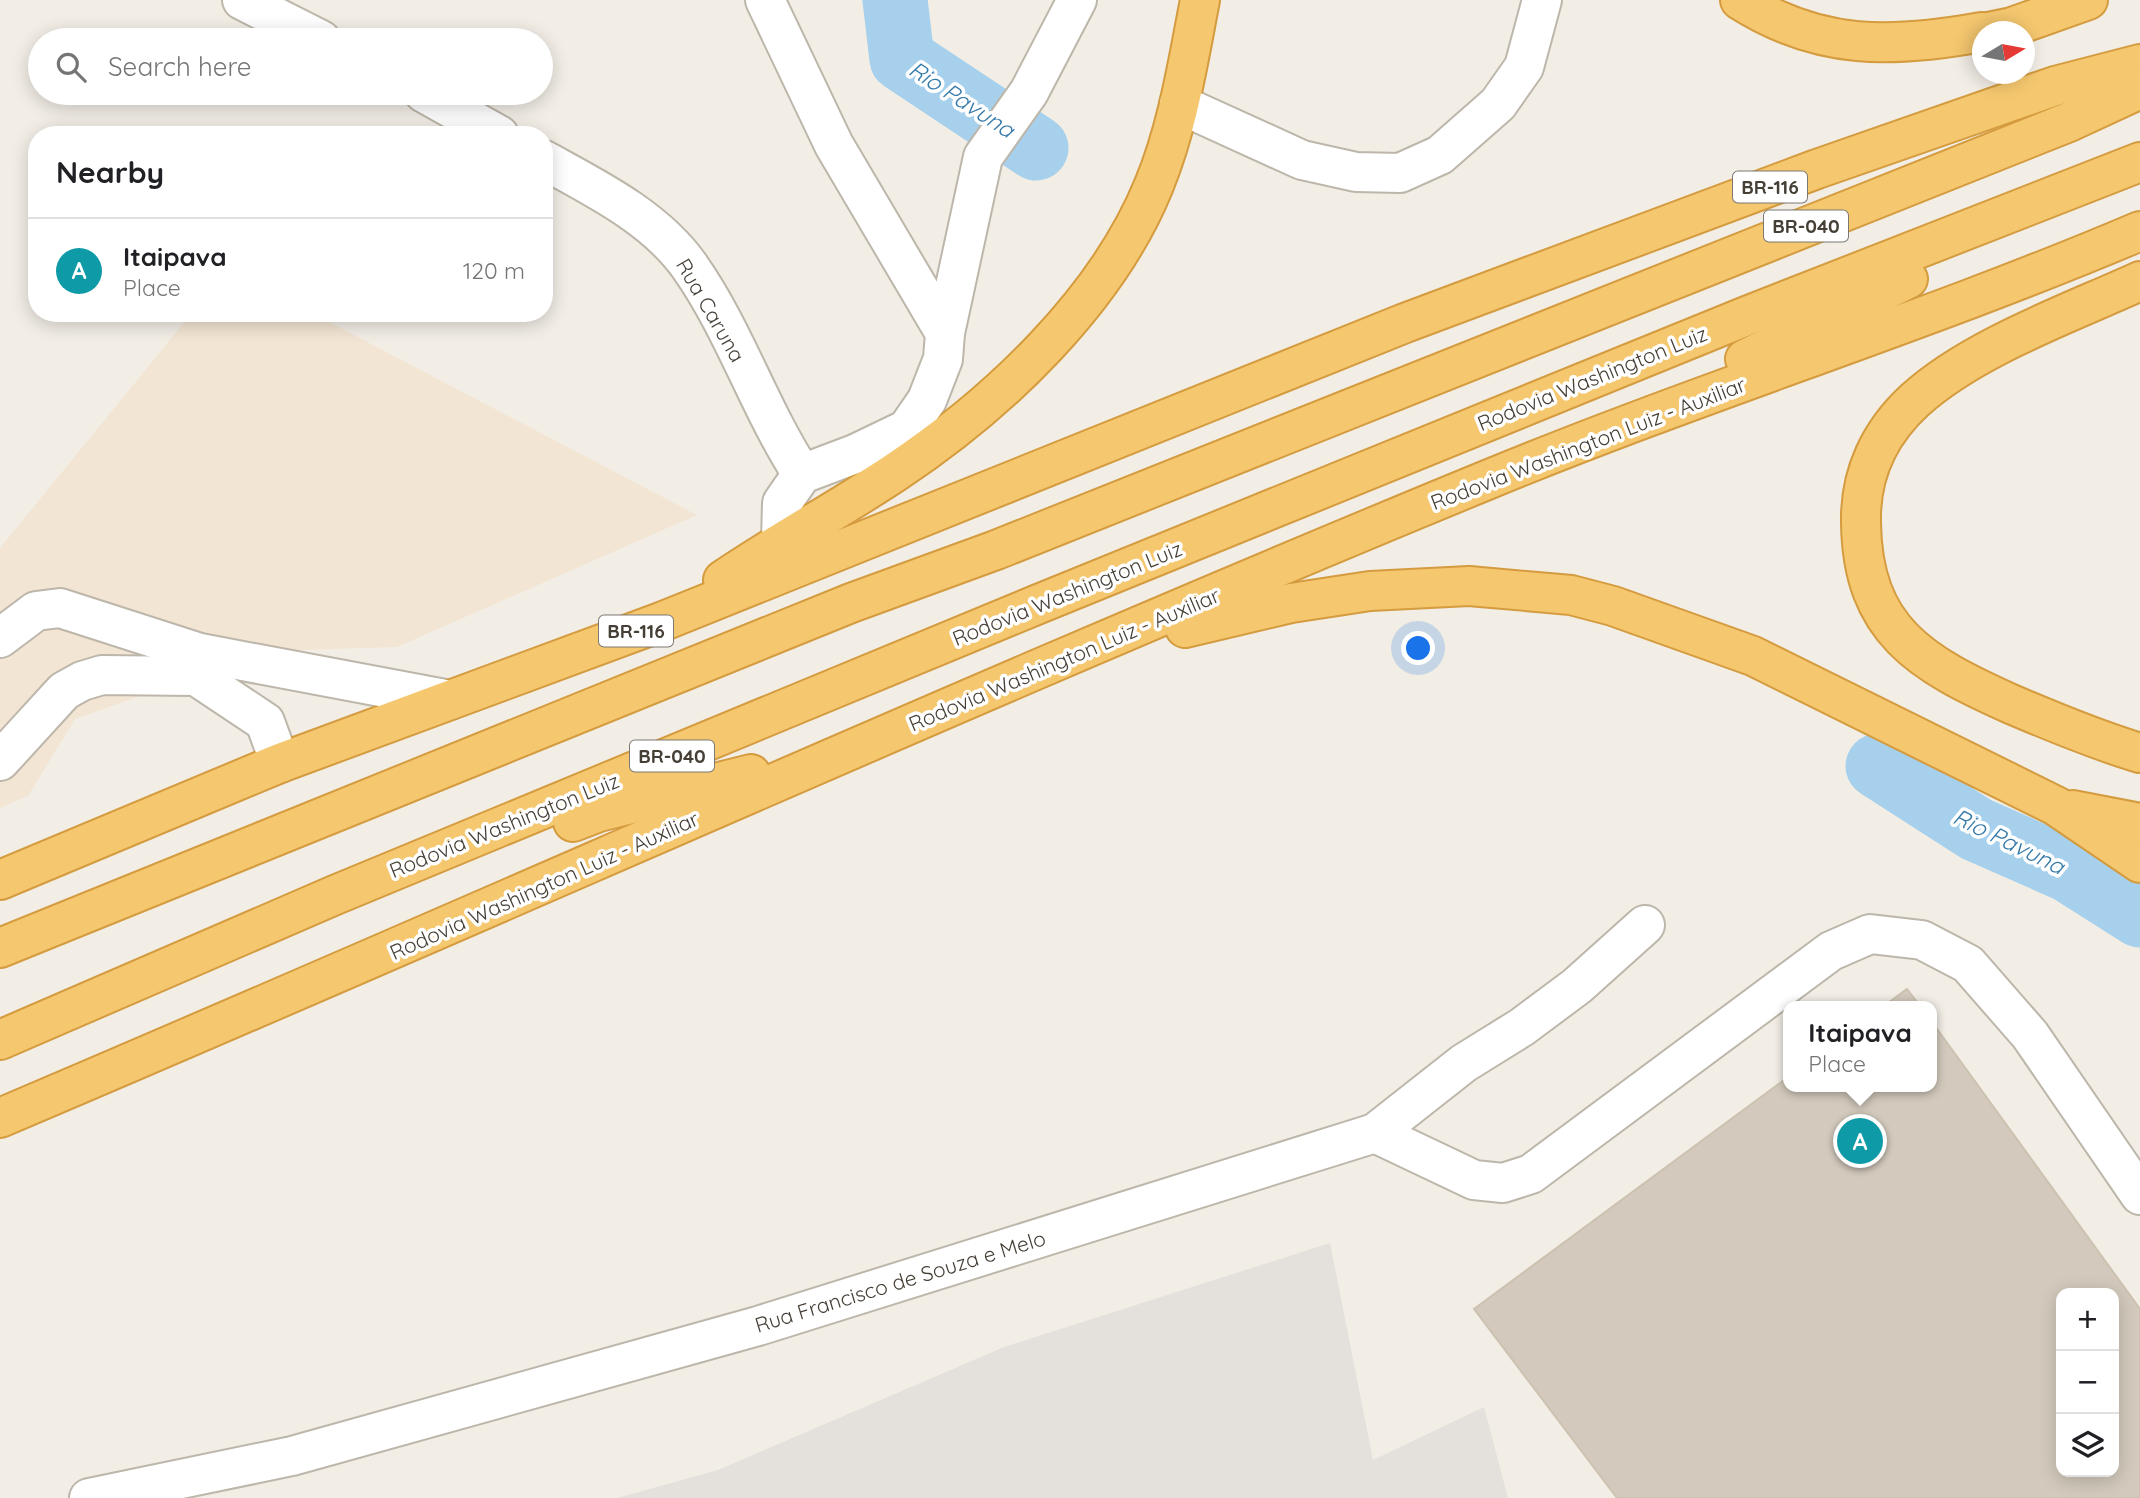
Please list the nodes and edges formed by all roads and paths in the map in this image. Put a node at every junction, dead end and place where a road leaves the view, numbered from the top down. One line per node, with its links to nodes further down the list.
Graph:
1 (243, 0): 9 (street)
2 (765, 0): 20 (street)
3 (1077, 0): 20 (street)
4 (1200, 0): 13 (highway)
5 (1542, 0): 13 (street)
6 (2088, 0): 8 (highway)
7 (1750, 6): 10 (highway)
8 (2029, 21)
9 (298, 28)
10 (1972, 35)
11 (2140, 65): 24 (highway, BR-116)
12 (2140, 89): 37 (highway, BR-040)
13 (1179, 104): 23 (highway)
14 (445, 105): 15 (street)
15 (483, 126)
16 (553, 165): 22 (street, Rua Caruna)
17 (2134, 165): 21 (highway); 38 (highway, Rodovia Washington Luiz / BR-040)
18 (2140, 232): 21 (highway, Rodovia Washington Luiz - Auxiliar)
19 (2140, 281): 29 (highway)
20 (945, 333): 22 (street)
21 (1521, 466): 26 (highway, Rodovia Washington Luiz - Auxiliar)
22 (802, 474): 23 (street)
23 (780, 541): 24 (highway)
24 (661, 622): 27 (highway, BR-116)
25 (0, 638): 27 (street)
26 (1071, 656): 28 (highway, Rodovia Washington Luiz - Auxiliar); 32 (highway)
27 (450, 700): 31 (highway, BR-116)
28 (852, 749): 38 (highway); 40 (highway, Rodovia Washington Luiz - Auxiliar)
29 (2140, 753)
30 (0, 761): 31 (street)
31 (280, 763): 35 (highway, BR-116)
32 (2056, 806): 33 (highway); 34 (highway)
33 (2140, 823)
34 (2140, 863)
35 (0, 880)
36 (1645, 925): 41 (street, Rua Francisco de Souza e Melo)
37 (0, 948)
38 (205, 950): 39 (highway, Rodovia Washington Luiz / BR-040)
39 (0, 1040)
40 (0, 1118)
41 (1375, 1133): 42 (street); 43 (street, Rua Francisco de Souza e Melo)
42 (2140, 1195)
43 (89, 1498)

